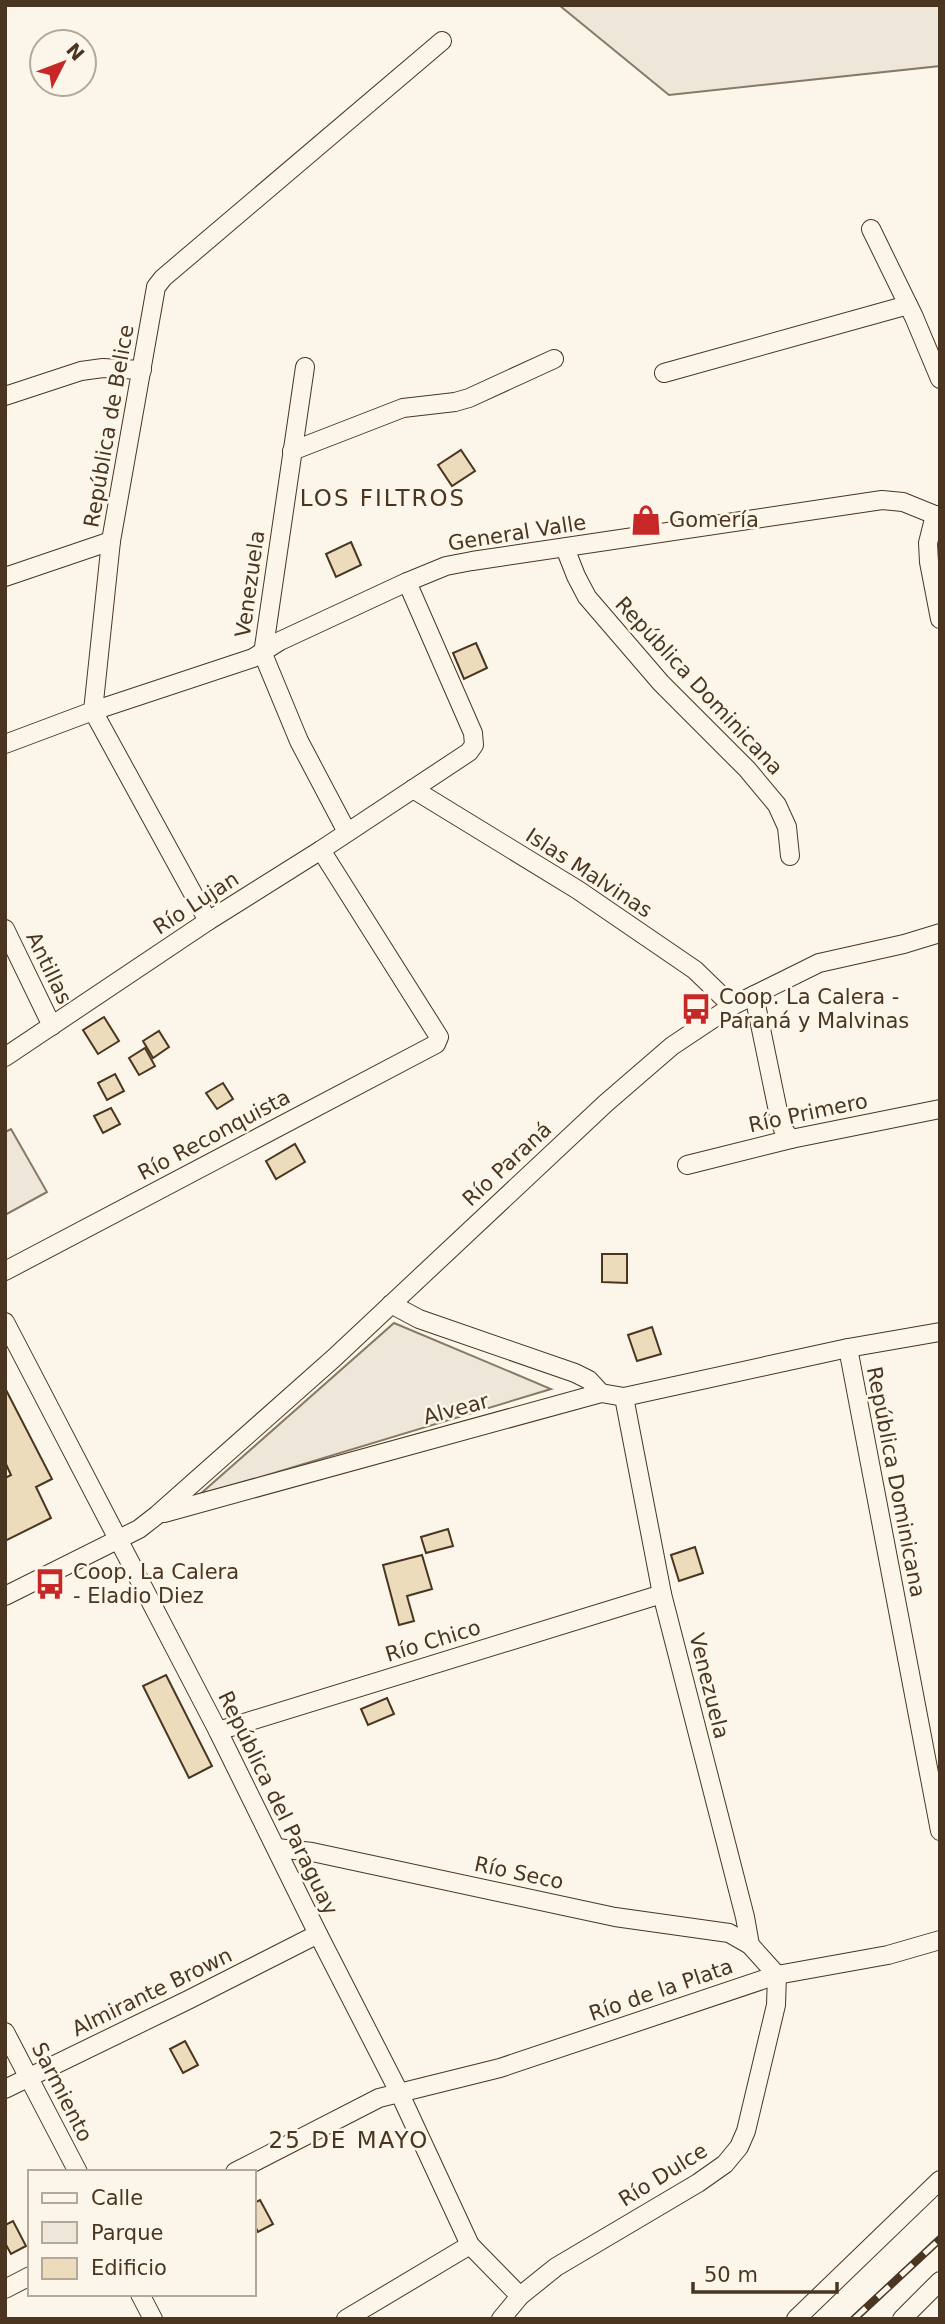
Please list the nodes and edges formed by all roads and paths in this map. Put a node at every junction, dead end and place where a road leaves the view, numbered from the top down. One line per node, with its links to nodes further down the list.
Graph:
1 (442, 41): 6 (street, República de Belice)
2 (871, 229): 3 (street)
3 (908, 305): 7 (street); 8 (street)
4 (554, 359): 10 (street)
5 (305, 367): 10 (street, Venezuela)
6 (142, 370): 9 (street); 12 (street, República de Belice)
7 (664, 373)
8 (940, 379)
9 (5, 396)
10 (292, 451): 17 (street, Venezuela)
11 (938, 516): 13 (street, General Valle); 16 (street)
12 (111, 541): 14 (street); 18 (street, República de Belice)
13 (565, 548): 15 (street, General Valle); 23 (street, República Dominicana)
14 (5, 577)
15 (407, 582): 17 (street, General Valle); 20 (street, Río Lujan)
16 (940, 619)
17 (263, 654): 18 (street, General Valle); 21 (street, Venezuela)
18 (93, 711): 19 (street, General Valle); 24 (street)
19 (5, 744)
20 (413, 789): 21 (street, Río Lujan); 28 (street, Islas Malvinas)
21 (347, 832): 22 (street, Río Lujan)
22 (321, 850): 24 (street, Río Lujan); 34 (street, Río Reconquista)
23 (790, 856)
24 (208, 921): 29 (street, Río Lujan)
25 (5, 929): 29 (street, Antillas)
26 (940, 933): 27 (street, Río Paraná)
27 (754, 995): 28 (street, Río Paraná); 32 (street)
28 (732, 1006): 35 (street, Río Paraná)
29 (52, 1026): 30 (street, Río Lujan)
30 (5, 1057)
31 (940, 1109): 32 (street, Río Primero)
32 (791, 1139): 33 (street, Río Primero)
33 (687, 1165)
34 (5, 1271)
35 (391, 1304): 39 (street); 41 (street, Río Paraná)
36 (5, 1322): 42 (street, República del Paraguay)
37 (940, 1332): 38 (street, Alvear)
38 (848, 1348): 40 (street, Alvear); 46 (street, República Dominicana)
39 (601, 1393): 40 (street, Alvear); 41 (street, Alvear)
40 (624, 1397): 43 (street, Venezuela)
41 (157, 1515): 42 (street, Alvear)
42 (117, 1540): 44 (street, Alvear); 45 (street, República del Paraguay)
43 (662, 1594): 45 (street, Río Chico); 50 (street, Venezuela)
44 (5, 1596)
45 (218, 1731): 47 (street, República del Paraguay)
46 (940, 1831)
47 (277, 1849): 48 (street, República del Paraguay); 50 (street, Río Seco)
48 (318, 1934): 53 (street, Almirante Brown); 55 (street, República del Paraguay)
49 (940, 1940): 51 (street, Río de la Plata)
50 (750, 1945): 51 (street)
51 (777, 1975): 55 (street, Río de la Plata); 64 (street, Río Dulce)
52 (5, 2032): 53 (street, Sarmiento)
53 (29, 2078): 54 (street, Almirante Brown); 56 (street, Sarmiento)
54 (5, 2089)
55 (399, 2092): 57 (street, Río de la Plata); 59 (street, República del Paraguay)
56 (77, 2170)
57 (239, 2170)
58 (940, 2180): 68 (street)
59 (470, 2245): 64 (street, República del Paraguay); 66 (street)
60 (28, 2277): 62 (street)
61 (940, 2281): 69 (street)
62 (5, 2289)
63 (142, 2296): 65 (street)
64 (520, 2296): 67 (street, Río Dulce)
65 (153, 2319)
66 (346, 2319)
67 (501, 2319)
68 (796, 2319)
69 (902, 2319)

